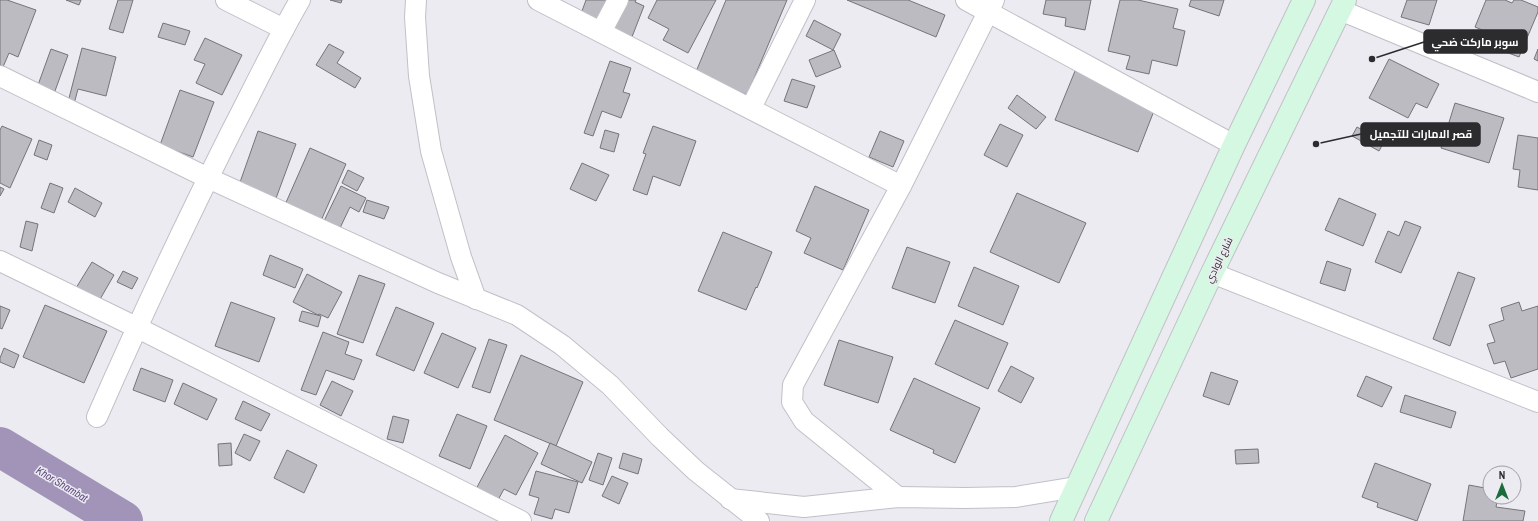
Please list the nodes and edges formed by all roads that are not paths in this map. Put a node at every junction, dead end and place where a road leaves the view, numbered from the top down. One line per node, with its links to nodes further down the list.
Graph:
1 (226, 0): 11 (street)
2 (300, 0): 11 (street)
3 (416, 0): 21 (street)
4 (538, 0): 12 (street)
5 (618, 0): 12 (street)
6 (805, 0): 15 (street)
7 (966, 0): 10 (street)
8 (1304, 0): 16 (main road)
9 (1342, 5): 14 (street); 20 (main road, شارع الوادي)
10 (991, 6): 16 (street); 18 (street)
11 (284, 29): 17 (street)
12 (601, 32): 15 (street)
13 (0, 76): 17 (street)
14 (1538, 92)
15 (751, 108): 18 (street)
16 (1234, 145): 25 (main road)
17 (208, 178): 21 (street); 22 (street)
18 (901, 186): 26 (street)
19 (0, 261): 22 (street)
20 (1212, 273): 23 (street); 31 (main road, شارع الوادي)
21 (476, 299): 27 (street)
22 (136, 327): 24 (street); 28 (street)
23 (1538, 402)
24 (97, 418)
25 (1076, 488): 26 (street); 30 (main road)
26 (898, 497): 27 (street)
27 (730, 499): 29 (street)
28 (521, 521)
29 (759, 521)
30 (1061, 521)
31 (1096, 521)

